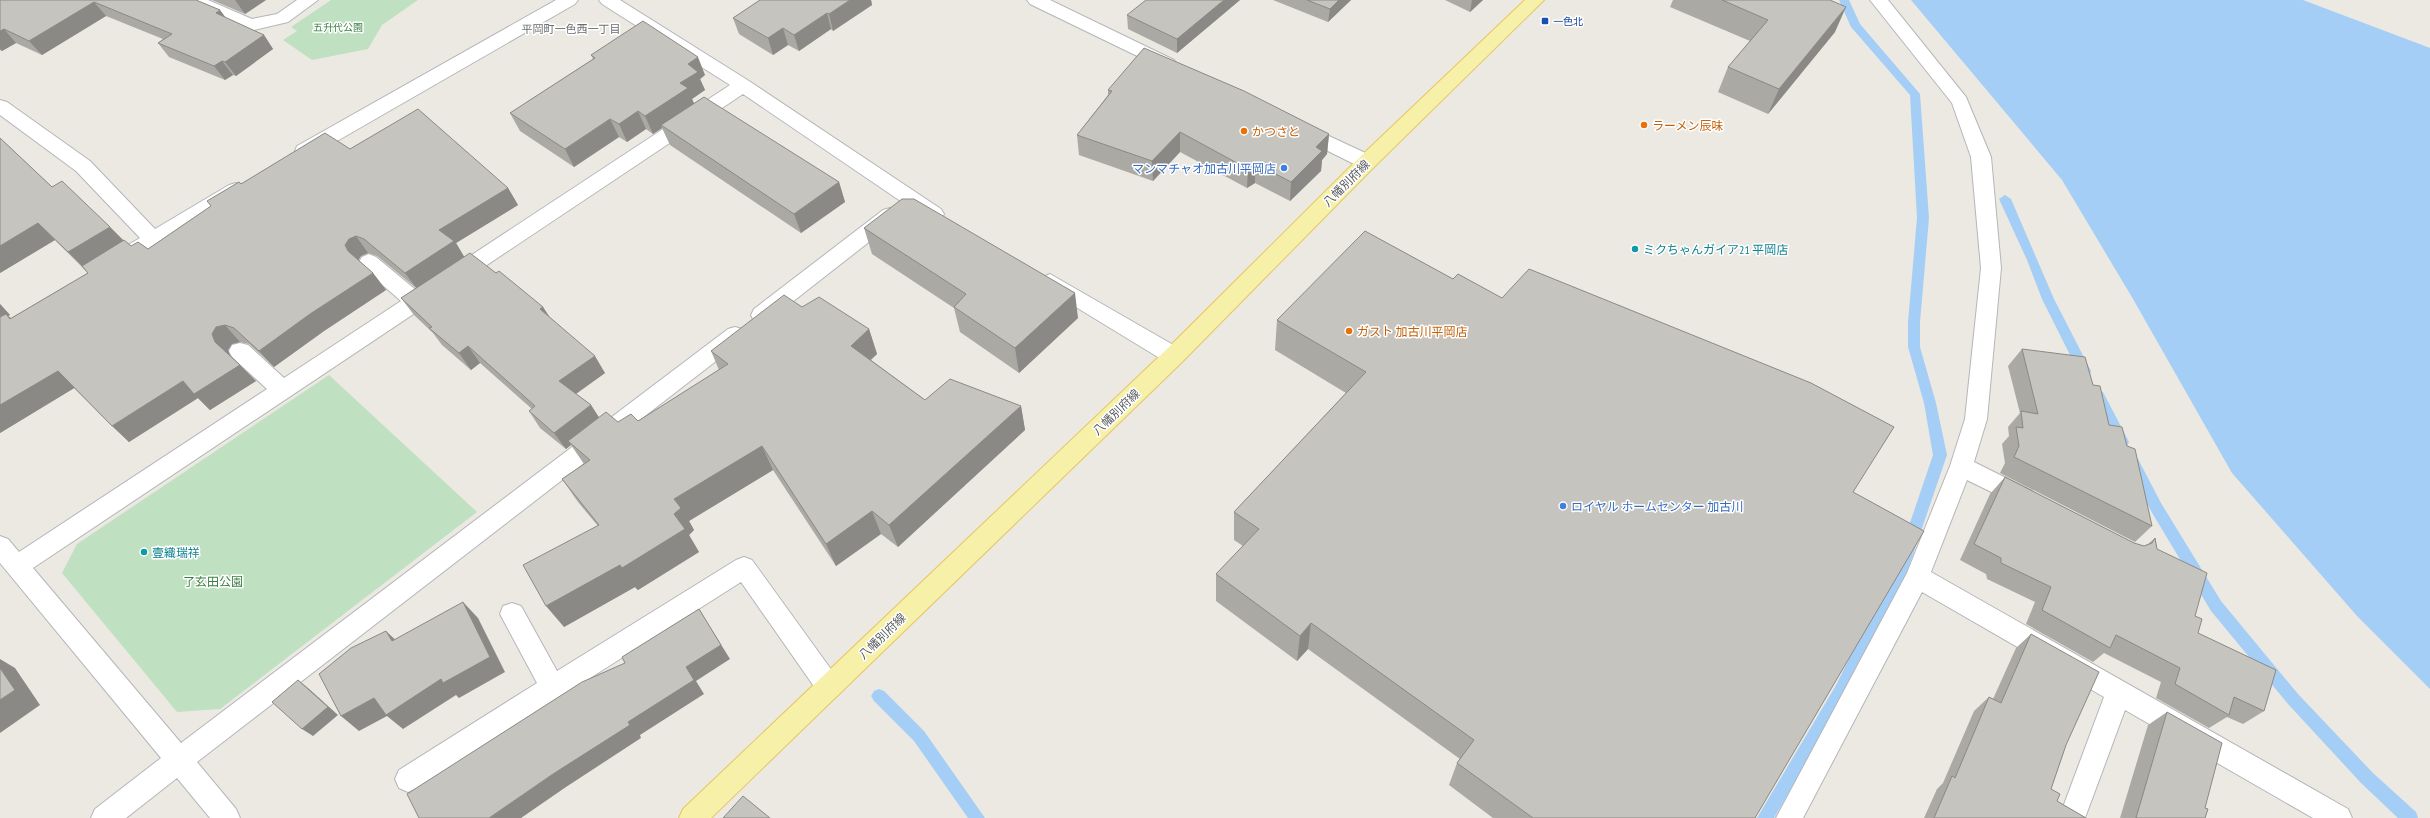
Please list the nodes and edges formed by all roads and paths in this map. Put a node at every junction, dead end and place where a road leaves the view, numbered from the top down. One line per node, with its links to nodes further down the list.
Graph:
1 (193, 0): 2 (street)
2 (309, 0)
3 (569, 0): 12 (street)
4 (608, 0): 9 (street)
5 (1036, 0): 8 (street)
6 (1535, 0): 13 (main road, 八幡別府線)
7 (1879, 0): 25 (street)
8 (1184, 72)
9 (743, 85): 15 (street); 21 (street)
10 (0, 106): 17 (street)
11 (1283, 120): 13 (street)
12 (289, 160)
13 (1367, 162): 23 (main road, 八幡別府線)
14 (254, 180): 17 (street)
15 (910, 200): 16 (street); 34 (street)
16 (951, 224)
17 (152, 238): 19 (street)
18 (369, 262): 21 (street)
19 (99, 271)
20 (1032, 272): 23 (street)
21 (416, 302): 24 (street)
22 (240, 351): 24 (street)
23 (1174, 356): 32 (main road, 八幡別府線)
24 (283, 390): 28 (street)
25 (1961, 466): 26 (street); 29 (street)
26 (2044, 508)
27 (0, 546): 28 (street)
28 (17, 566): 34 (street)
29 (1917, 577): 33 (street); 39 (street)
30 (512, 614): 31 (street)
31 (553, 687): 32 (street); 35 (street)
32 (829, 687): 38 (main road, 八幡別府線)
33 (2119, 692): 40 (street); 41 (street)
34 (178, 761): 36 (street); 37 (street)
35 (408, 779)
36 (104, 818)
37 (227, 818)
38 (692, 818)
39 (1789, 818)
40 (2072, 818)
41 (2339, 818)

